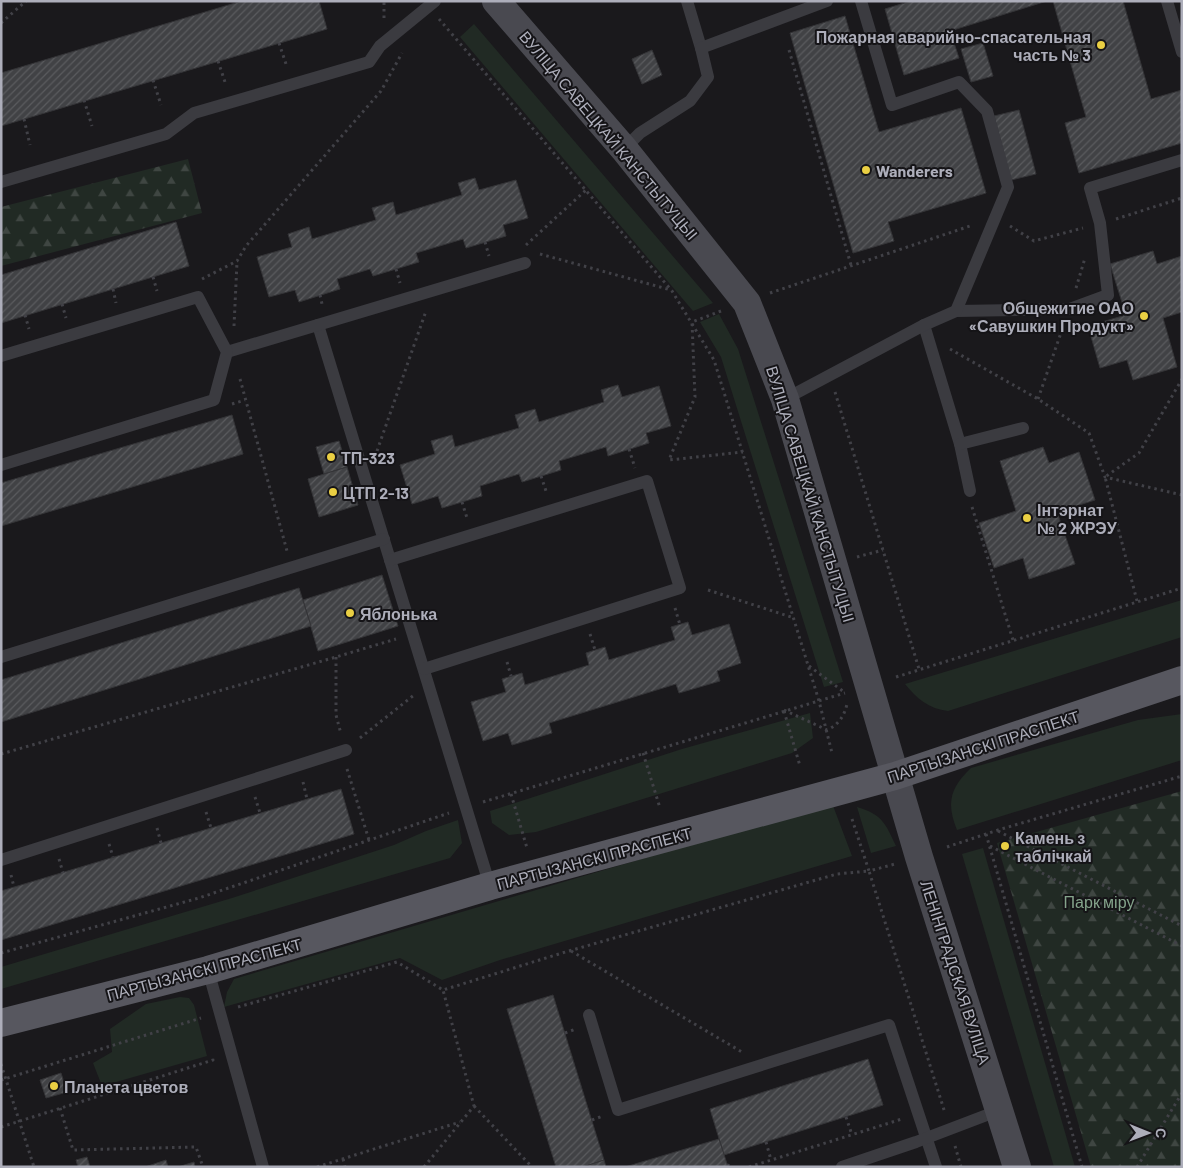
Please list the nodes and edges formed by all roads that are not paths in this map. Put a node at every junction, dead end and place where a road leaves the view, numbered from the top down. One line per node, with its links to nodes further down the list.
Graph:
1 (496, 1): 10 (main road, ВУЛІЦА САВЕЦКАЙ КАНСТЫТУЦЫІ)
2 (687, 1): 8 (lane)
3 (828, 1): 8 (lane)
4 (860, 1): 14 (lane)
5 (1167, 1): 7 (lane)
6 (431, 4): 12 (lane)
7 (1177, 19): 9 (lane)
8 (701, 48): 10 (lane)
9 (1182, 52)
10 (624, 149): 19 (main road, ВУЛІЦА САВЕЦКАЙ КАНСТЫТУЦЫІ)
11 (1182, 160): 14 (lane)
12 (1, 182)
13 (525, 263): 15 (lane)
14 (956, 311): 16 (lane)
15 (318, 325): 17 (lane); 24 (lane)
16 (926, 331): 19 (lane); 21 (lane)
17 (230, 351): 18 (lane); 22 (lane)
18 (1, 356)
19 (785, 399): 30 (main road, ВУЛІЦА САВЕЦКАЙ КАНСТЫТУЦЫІ)
20 (1023, 428): 21 (lane)
21 (960, 444): 23 (lane)
22 (1, 465)
23 (970, 491)
24 (384, 539): 25 (lane); 26 (lane)
25 (390, 560): 27 (lane); 27 (lane)
26 (1, 657)
27 (424, 669): 32 (lane)
28 (1182, 680): 30 (main road, ПАРТЫЗАНСКІ ПРАСПЕКТ)
29 (346, 750): 31 (lane)
30 (896, 776): 32 (main road, ПАРТЫЗАНСКІ ПРАСПЕКТ); 36 (main road, ЛЕНІНГРАДСКАЯ ВУЛІЦА)
31 (1, 860)
32 (490, 886): 33 (main road, ПАРТЫЗАНСКІ ПРАСПЕКТ)
33 (208, 970): 35 (main road, ПАРТЫЗАНСКІ ПРАСПЕКТ); 38 (lane)
34 (589, 1016): 37 (lane)
35 (1, 1023)
36 (1000, 1110): 37 (lane); 41 (main road, ЛЕНІНГРАДСКАЯ ВУЛІЦА)
37 (927, 1137): 39 (lane); 40 (lane)
38 (263, 1167)
39 (842, 1167)
40 (936, 1167)
41 (1017, 1167)

